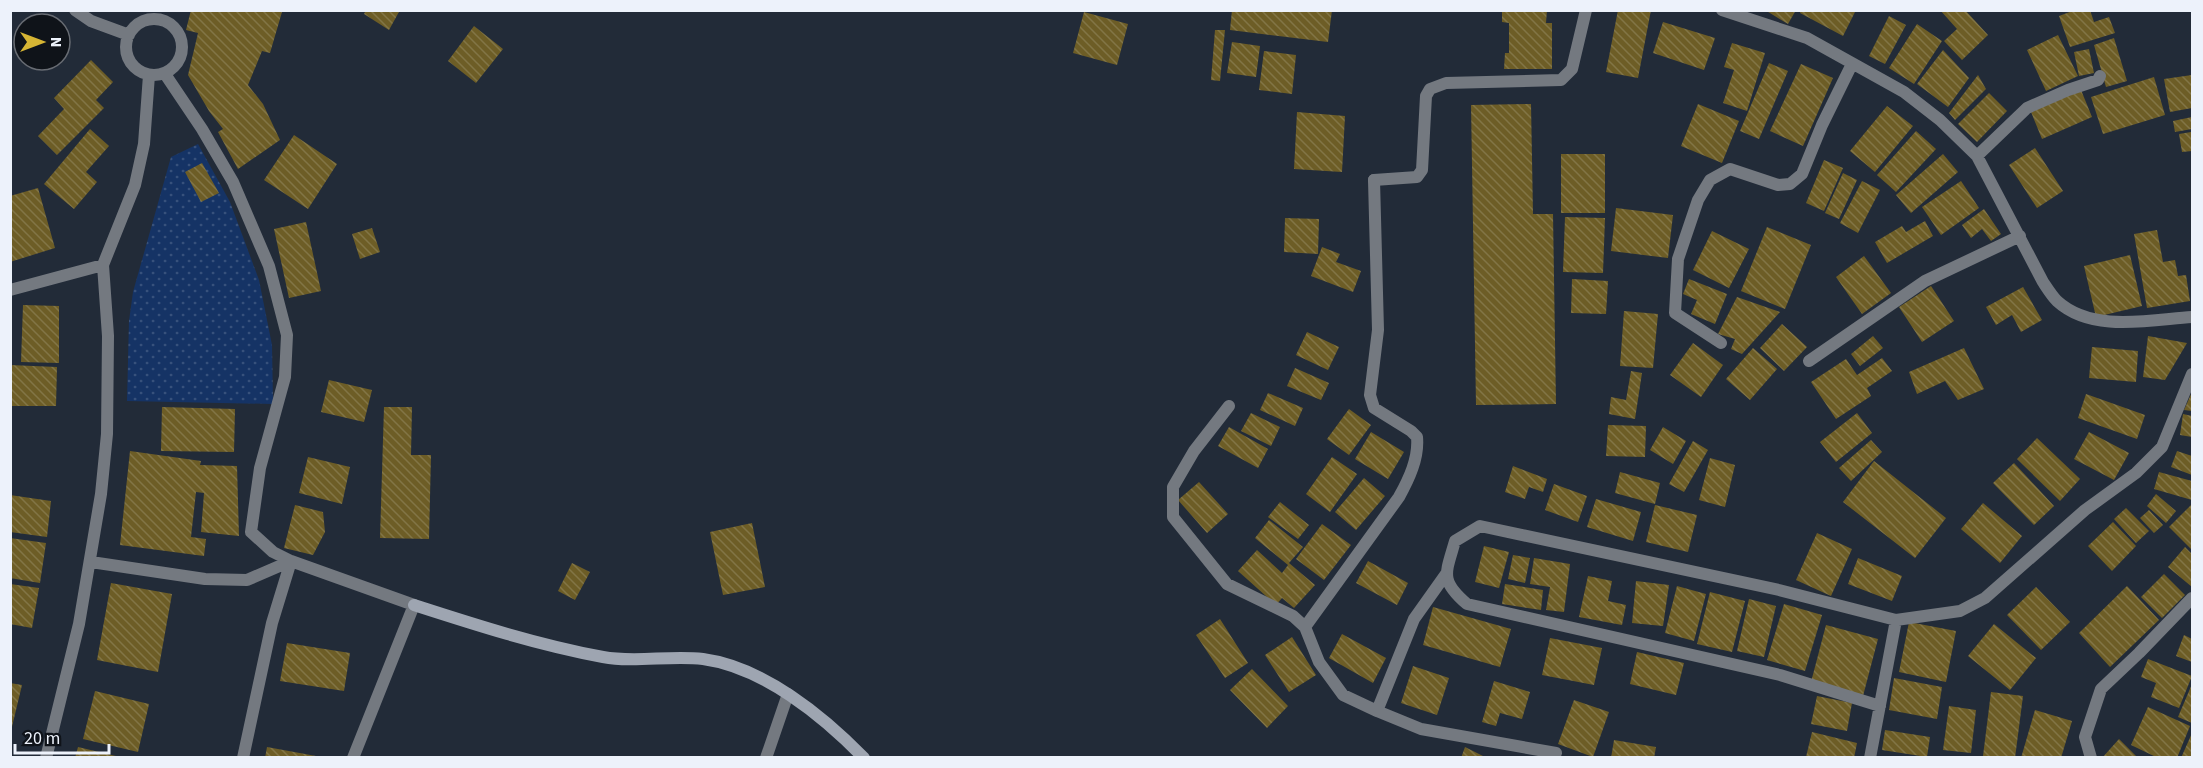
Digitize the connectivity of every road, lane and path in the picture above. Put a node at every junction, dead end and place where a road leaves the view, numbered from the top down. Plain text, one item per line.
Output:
1 (75, 10) edge
2 (1586, 10) edge
3 (1722, 10) edge
4 (168, 16) edge
5 (129, 35) junction
6 (1852, 64) junction
7 (165, 74) junction
8 (149, 75) junction
9 (2100, 76) dead end
10 (1977, 156) junction
11 (2020, 236) junction
12 (103, 265) junction
13 (10, 290) edge
14 (2193, 318) edge
15 (1721, 343) dead end
16 (1809, 361) dead end
17 (2193, 374) edge
18 (1229, 406) dead end
19 (291, 561) junction
20 (91, 562) junction
21 (1446, 574) junction
22 (2193, 598) edge
23 (414, 605) junction
24 (1896, 620) junction
25 (1305, 627) junction
26 (788, 694) junction
27 (1880, 706) junction
28 (1377, 711) junction
29 (1556, 753) dead end
30 (46, 758) edge
31 (243, 758) edge
32 (353, 758) edge
33 (766, 758) edge
34 (864, 758) edge
35 (1870, 758) edge
36 (2091, 758) edge

1 - 5 street
2 - 25 street
3 - 6 street
4 - 5 street
4 - 7 street
5 - 8 street
6 - 10 street
6 - 15 street
7 - 8 street
7 - 19 street
8 - 12 street
9 - 10 street
10 - 11 street
11 - 14 street
11 - 16 street
12 - 13 street
12 - 20 street
17 - 24 street
18 - 25 street
19 - 20 street
19 - 23 street
19 - 31 street
20 - 30 street
21 - 24 street
21 - 27 street
21 - 28 street
22 - 36 street
23 - 26 street
23 - 32 street
24 - 27 street
25 - 28 street
26 - 33 street
26 - 34 street
27 - 35 street
28 - 29 street

